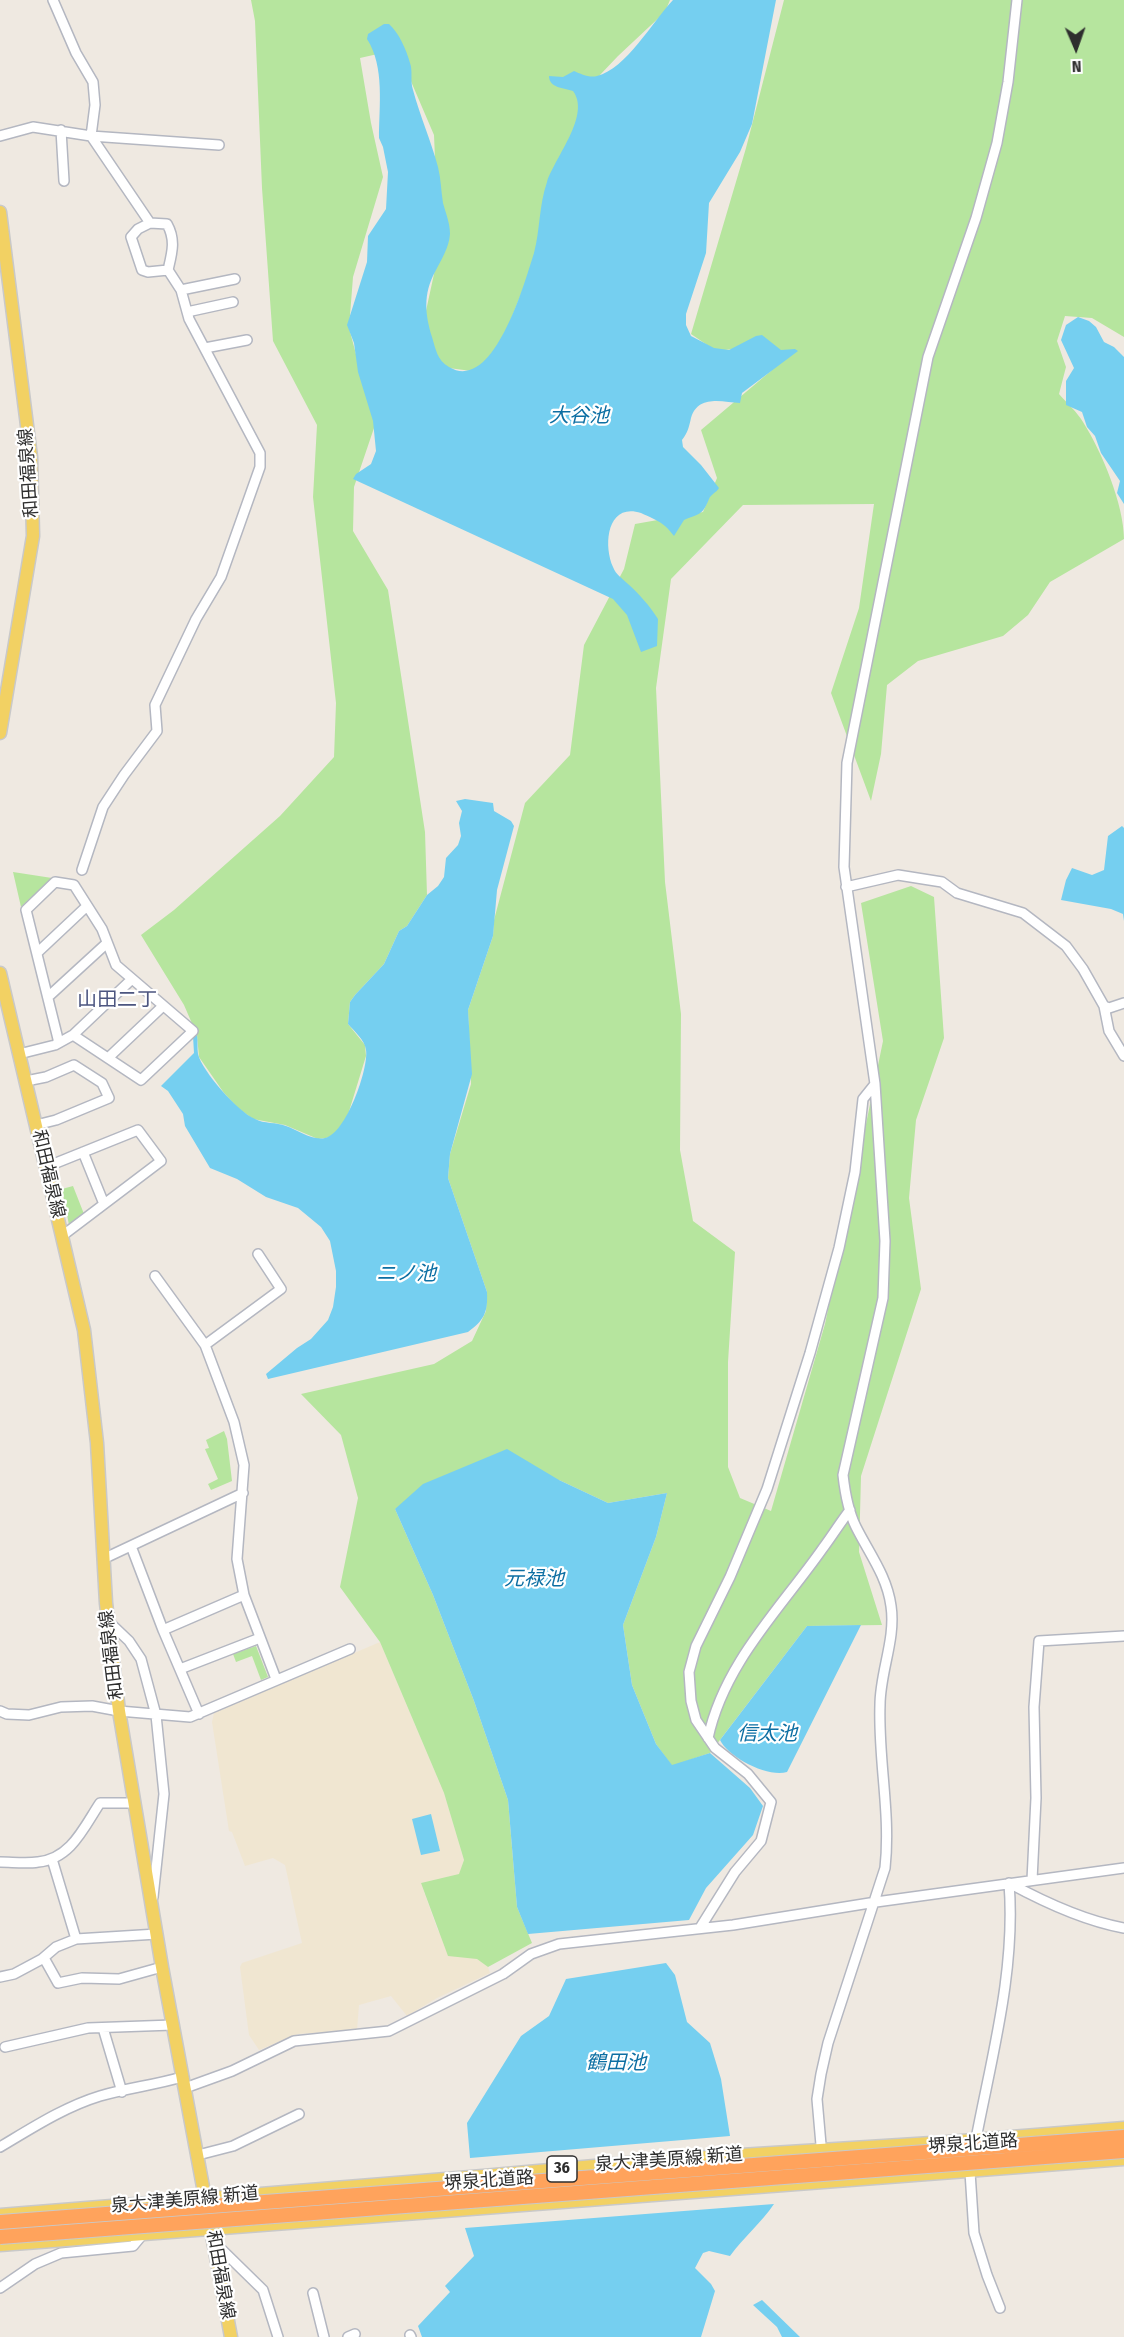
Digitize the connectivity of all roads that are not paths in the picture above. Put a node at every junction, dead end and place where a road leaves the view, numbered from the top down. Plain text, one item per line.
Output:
1 (53, 0) edge
2 (1017, 0) edge
3 (61, 130) junction
4 (0, 136) edge
5 (91, 136) junction
6 (219, 145) dead end
7 (64, 181) dead end
8 (0, 212) edge
9 (150, 223) junction
10 (168, 270) junction
11 (236, 279) dead end
12 (181, 290) junction
13 (6, 301) edge
14 (233, 302) dead end
15 (187, 312) junction
16 (247, 340) dead end
17 (205, 348) junction
18 (0, 733) edge
19 (82, 870) dead end
20 (846, 887) junction
21 (87, 906) junction
22 (107, 943) junction
23 (37, 953) junction
24 (0, 973) edge
25 (132, 979) junction
26 (48, 997) junction
27 (1124, 1003) edge
28 (164, 1006) junction
29 (1104, 1006) junction
30 (73, 1035) junction
31 (59, 1043) junction
32 (19, 1054) junction
33 (1124, 1056) edge
34 (108, 1058) junction
35 (26, 1081) junction
36 (875, 1084) junction
37 (36, 1125) junction
38 (83, 1152) junction
39 (46, 1167) junction
40 (104, 1204) junction
41 (62, 1236) junction
42 (258, 1254) dead end
43 (155, 1276) dead end
44 (205, 1345) junction
45 (243, 1492) junction
46 (850, 1510) junction
47 (130, 1546) junction
48 (103, 1559) junction
49 (244, 1595) junction
50 (108, 1621) junction
51 (163, 1630) junction
52 (1124, 1636) edge
53 (260, 1638) junction
54 (350, 1649) dead end
55 (180, 1669) junction
56 (276, 1679) junction
57 (0, 1711) edge
58 (119, 1712) junction
59 (199, 1714) junction
60 (156, 1715) junction
61 (708, 1738) junction
62 (134, 1803) junction
63 (52, 1859) junction
64 (0, 1862) edge
65 (1124, 1868) edge
66 (1032, 1880) junction
67 (1010, 1883) junction
68 (876, 1902) junction
69 (152, 1908) junction
70 (700, 1928) junction
71 (1124, 1928) edge
72 (157, 1934) junction
73 (76, 1940) junction
74 (44, 1958) junction
75 (162, 1967) junction
76 (0, 1977) edge
77 (173, 2025) junction
78 (104, 2028) junction
79 (5, 2047) dead end
80 (184, 2082) junction
81 (122, 2092) junction
82 (299, 2114) dead end
83 (1124, 2128) edge
84 (1124, 2136) edge
85 (976, 2139) junction
86 (0, 2147) edge
87 (820, 2150) junction
88 (1124, 2151) edge
89 (198, 2155) junction
90 (1124, 2159) edge
91 (970, 2172) junction
92 (825, 2182) junction
93 (205, 2198) junction
94 (0, 2215) edge
95 (0, 2222) edge
96 (212, 2228) junction
97 (143, 2234) junction
98 (0, 2237) edge
99 (214, 2242) junction
100 (0, 2245) edge
101 (0, 2288) edge
102 (313, 2293) dead end
103 (1000, 2308) dead end
104 (231, 2337) edge
105 (278, 2337) edge
106 (324, 2337) edge

1 - 5 street
2 - 20 street
3 - 4 street
3 - 5 street
3 - 7 street
5 - 6 street
5 - 9 street
8 - 13 main road, 和田福泉線
9 - 10 street
9 - 10 street
10 - 12 street
11 - 12 street
12 - 15 street
13 - 18 main road, 和田福泉線
14 - 15 street
15 - 17 street
16 - 17 street
17 - 19 street
20 - 29 street
20 - 36 street
21 - 22 street
21 - 23 street
21 - 23 street
22 - 25 street
22 - 26 street
23 - 26 street
24 - 32 main road, 和田福泉線
25 - 28 street
25 - 30 street
26 - 31 street
27 - 29 street
28 - 34 street
28 - 34 street
29 - 33 street
30 - 31 street
30 - 34 street
31 - 32 street
32 - 35 main road, 和田福泉線
35 - 37 main road, 和田福泉線
35 - 37 street
36 - 46 street
36 - 61 street
37 - 39 main road, 和田福泉線
38 - 39 street
38 - 40 street
38 - 40 street
39 - 41 main road, 和田福泉線
40 - 41 street
41 - 48 main road, 和田福泉線
42 - 44 street
43 - 44 street
44 - 45 street
45 - 47 street
45 - 49 street
46 - 61 street
46 - 68 street
47 - 48 street
47 - 51 street
48 - 50 main road, 和田福泉線
49 - 51 street
49 - 53 street
50 - 58 main road, 和田福泉線
50 - 60 street
51 - 55 street
52 - 66 street
53 - 55 street
53 - 56 street
54 - 56 street
55 - 59 street
56 - 59 street
57 - 58 street
58 - 60 street
58 - 62 main road, 和田福泉線
59 - 60 street
60 - 69 street
61 - 70 street
62 - 63 street
62 - 69 main road, 和田福泉線
63 - 64 street
63 - 73 street
65 - 66 street
66 - 67 street
67 - 68 street
67 - 71 street
67 - 85 street
68 - 70 street
68 - 87 street
69 - 72 main road, 和田福泉線
70 - 80 street
72 - 73 street
72 - 75 main road, 和田福泉線
73 - 74 street
74 - 75 street
74 - 76 street
75 - 77 main road, 和田福泉線
77 - 78 street
77 - 80 main road, 和田福泉線
78 - 79 street
78 - 81 street
80 - 81 street
80 - 89 main road, 和田福泉線
81 - 86 street
82 - 89 street
83 - 85 main road, 泉大津美原線 新道 / 36
84 - 95 highway, 堺泉北道路, bridge
85 - 87 main road, 泉大津美原線 新道 / 36
87 - 92 street
87 - 93 main road, 泉大津美原線 新道 / 36
88 - 98 highway, 堺泉北道路, bridge
89 - 93 main road, 和田福泉線
90 - 91 main road, 泉大津美原線 新道 / 36
91 - 92 main road, 泉大津美原線 新道 / 36
91 - 103 street
92 - 96 main road, 泉大津美原線 新道 / 36
93 - 94 main road, 泉大津美原線 新道 / 36
93 - 96 main road, 和田福泉線
96 - 97 main road, 泉大津美原線 新道 / 36
96 - 99 main road, 和田福泉線
97 - 100 main road, 泉大津美原線 新道 / 36
97 - 101 street
99 - 104 main road, 和田福泉線
99 - 105 street
102 - 106 street

